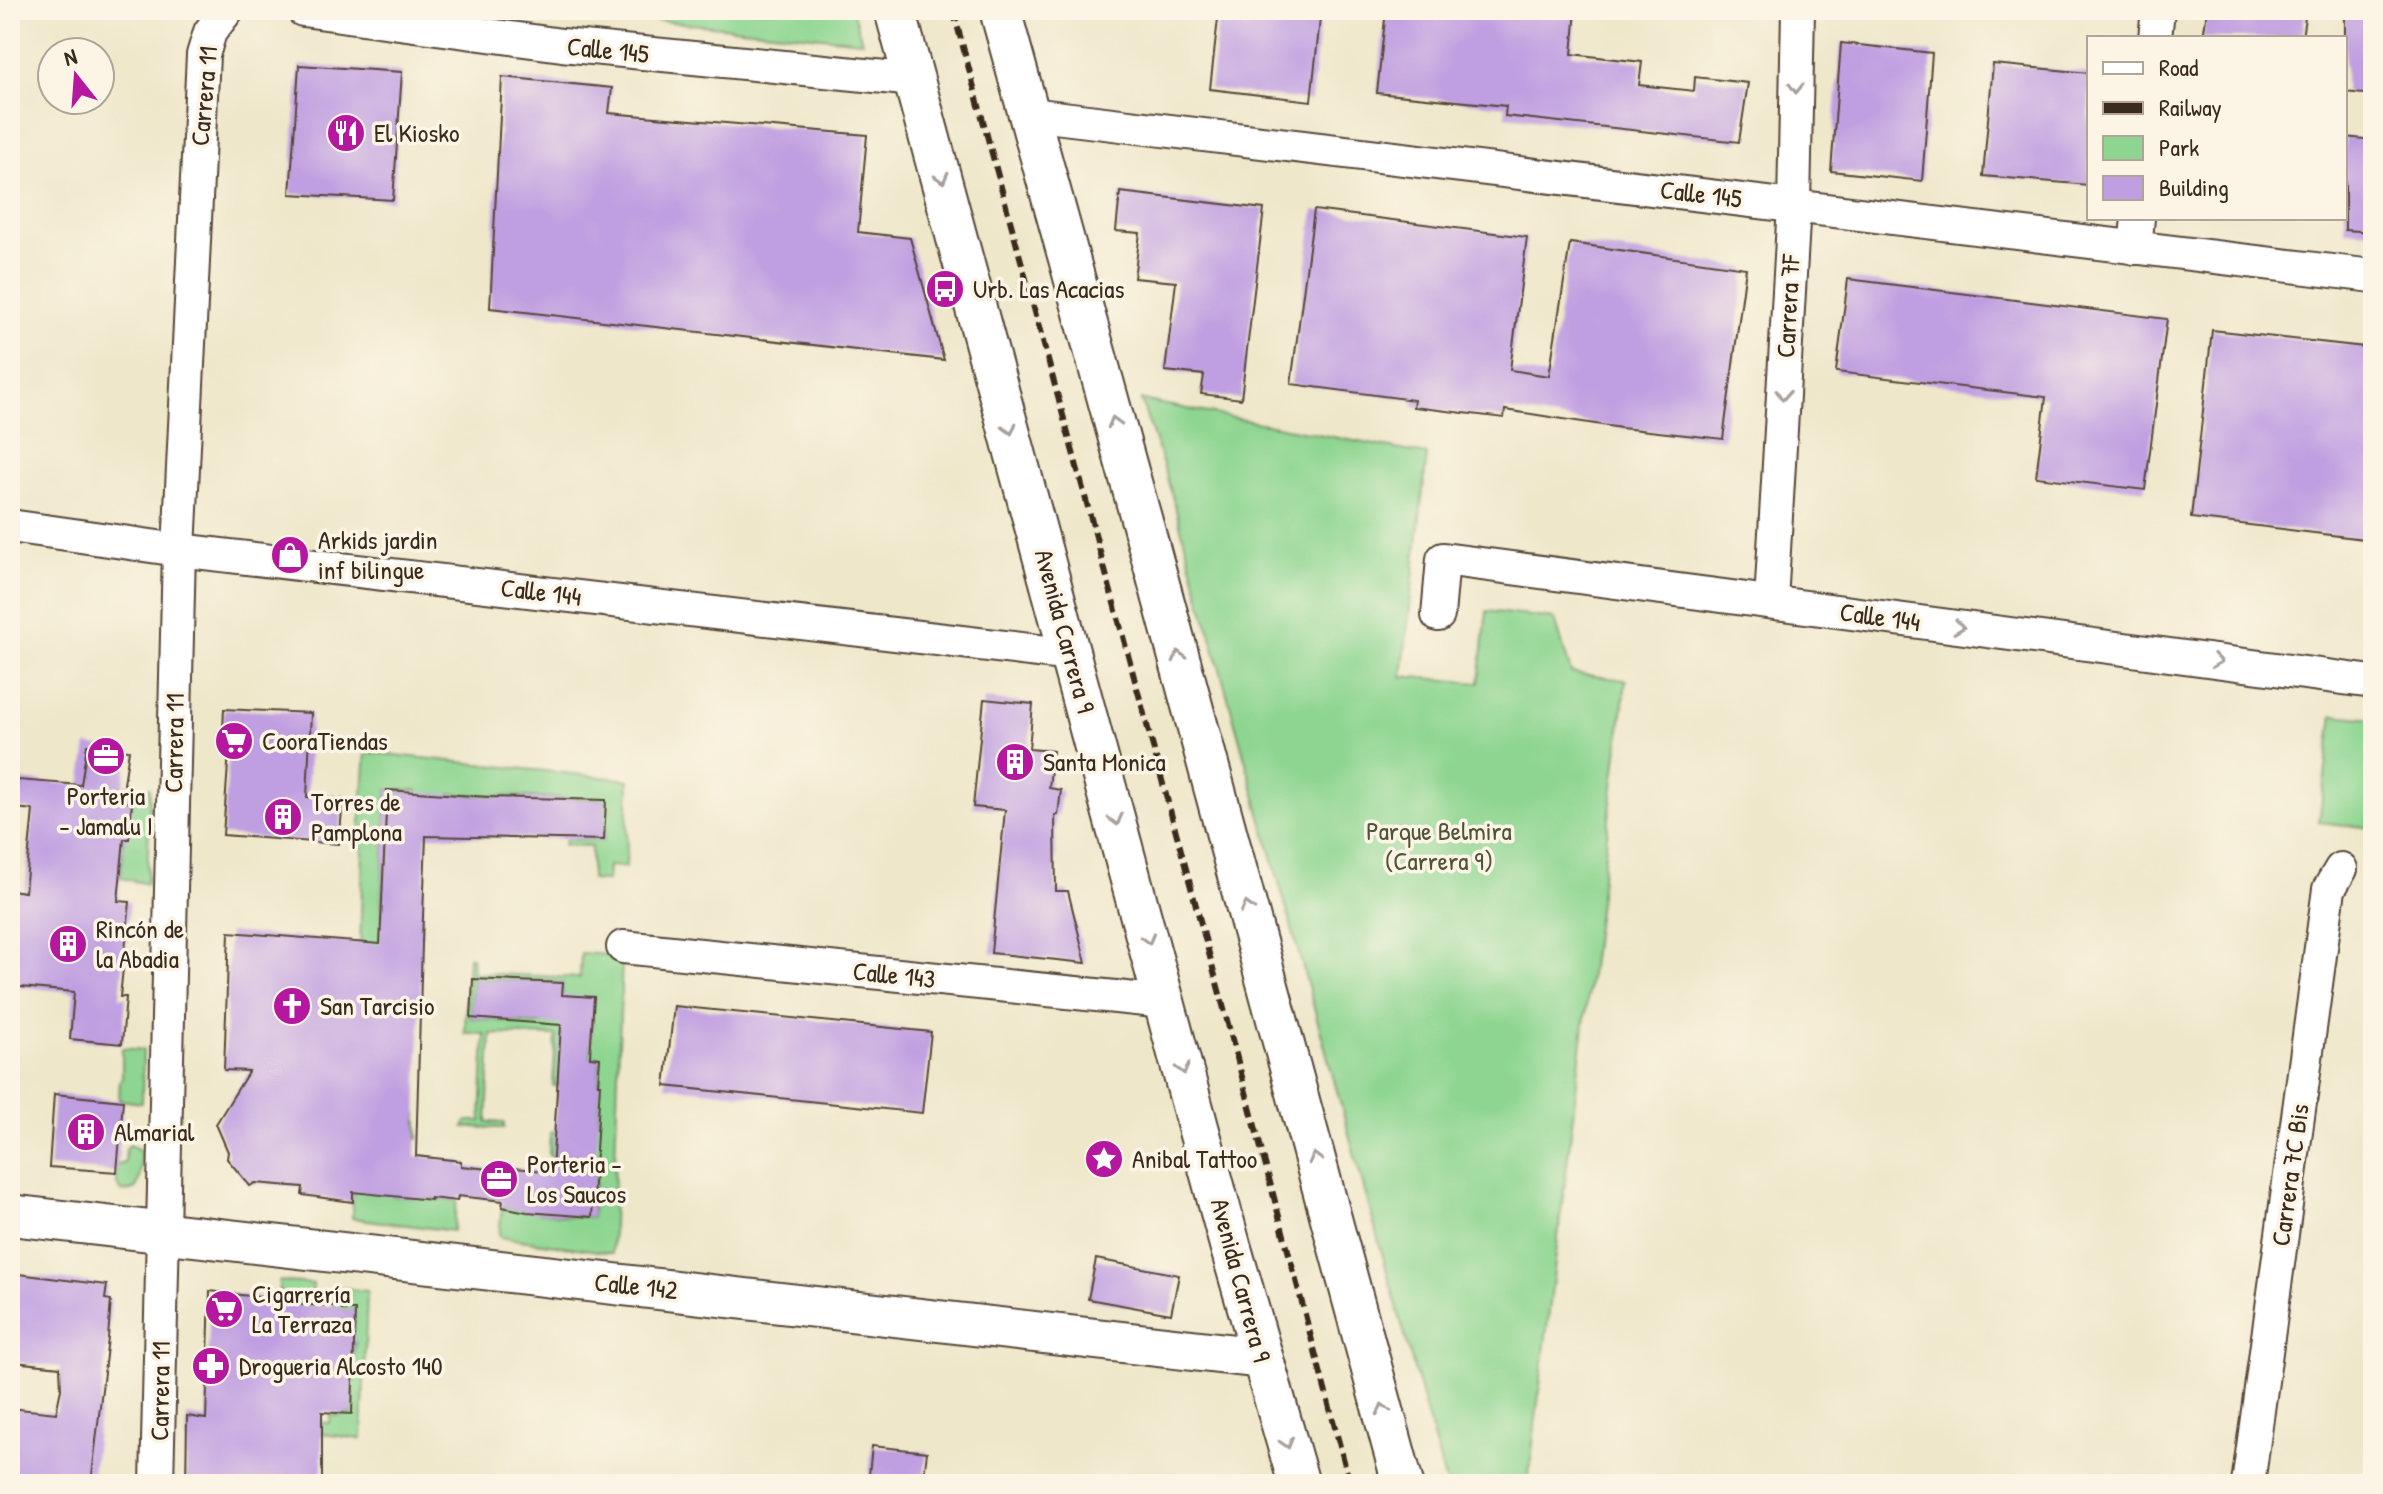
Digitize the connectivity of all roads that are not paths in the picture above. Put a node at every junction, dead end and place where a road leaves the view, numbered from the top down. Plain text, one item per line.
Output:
1 (227, 10) edge
2 (303, 10) edge
3 (895, 10) edge
4 (1000, 10) edge
5 (1798, 10) edge
6 (2158, 10) edge
7 (2155, 36) edge
8 (915, 80) junction
9 (1030, 114) junction
10 (1794, 205) junction
11 (2136, 233) edge
12 (2373, 276) edge
13 (10, 526) edge
14 (179, 550) junction
15 (1771, 602) junction
16 (1438, 615) dead end
17 (1072, 655) junction
18 (2373, 682) edge
19 (2341, 869) dead end
20 (623, 947) dead end
21 (1165, 1002) junction
22 (10, 1215) edge
23 (164, 1233) junction
24 (1262, 1358) junction
25 (157, 1484) edge
26 (1299, 1484) edge
27 (1403, 1484) edge
28 (2248, 1484) edge

1 - 14 street, Carrera 11
2 - 8 street, Calle 145
3 - 8 main road, Avenida Carrera 9
4 - 9 main road
5 -> 10 street, Carrera 7F
6 - 7 street
8 -> 17 main road, Avenida Carrera 9
9 - 10 street, Calle 145
27 -> 9 main road
10 - 11 street, Calle 145
10 -> 15 street, Carrera 7F
11 - 12 street, Calle 145
13 - 14 street, Calle 144
14 - 17 street, Calle 144
14 - 23 street, Carrera 11
15 - 16 street, Calle 144
15 -> 18 street, Calle 144
17 -> 21 main road, Avenida Carrera 9
19 - 28 street, Carrera 7C Bis
20 - 21 street, Calle 143
21 -> 24 main road, Avenida Carrera 9
22 - 23 main road, Calle 142
23 - 24 main road, Calle 142
23 - 25 street, Carrera 11
24 -> 26 main road, Avenida Carrera 9

